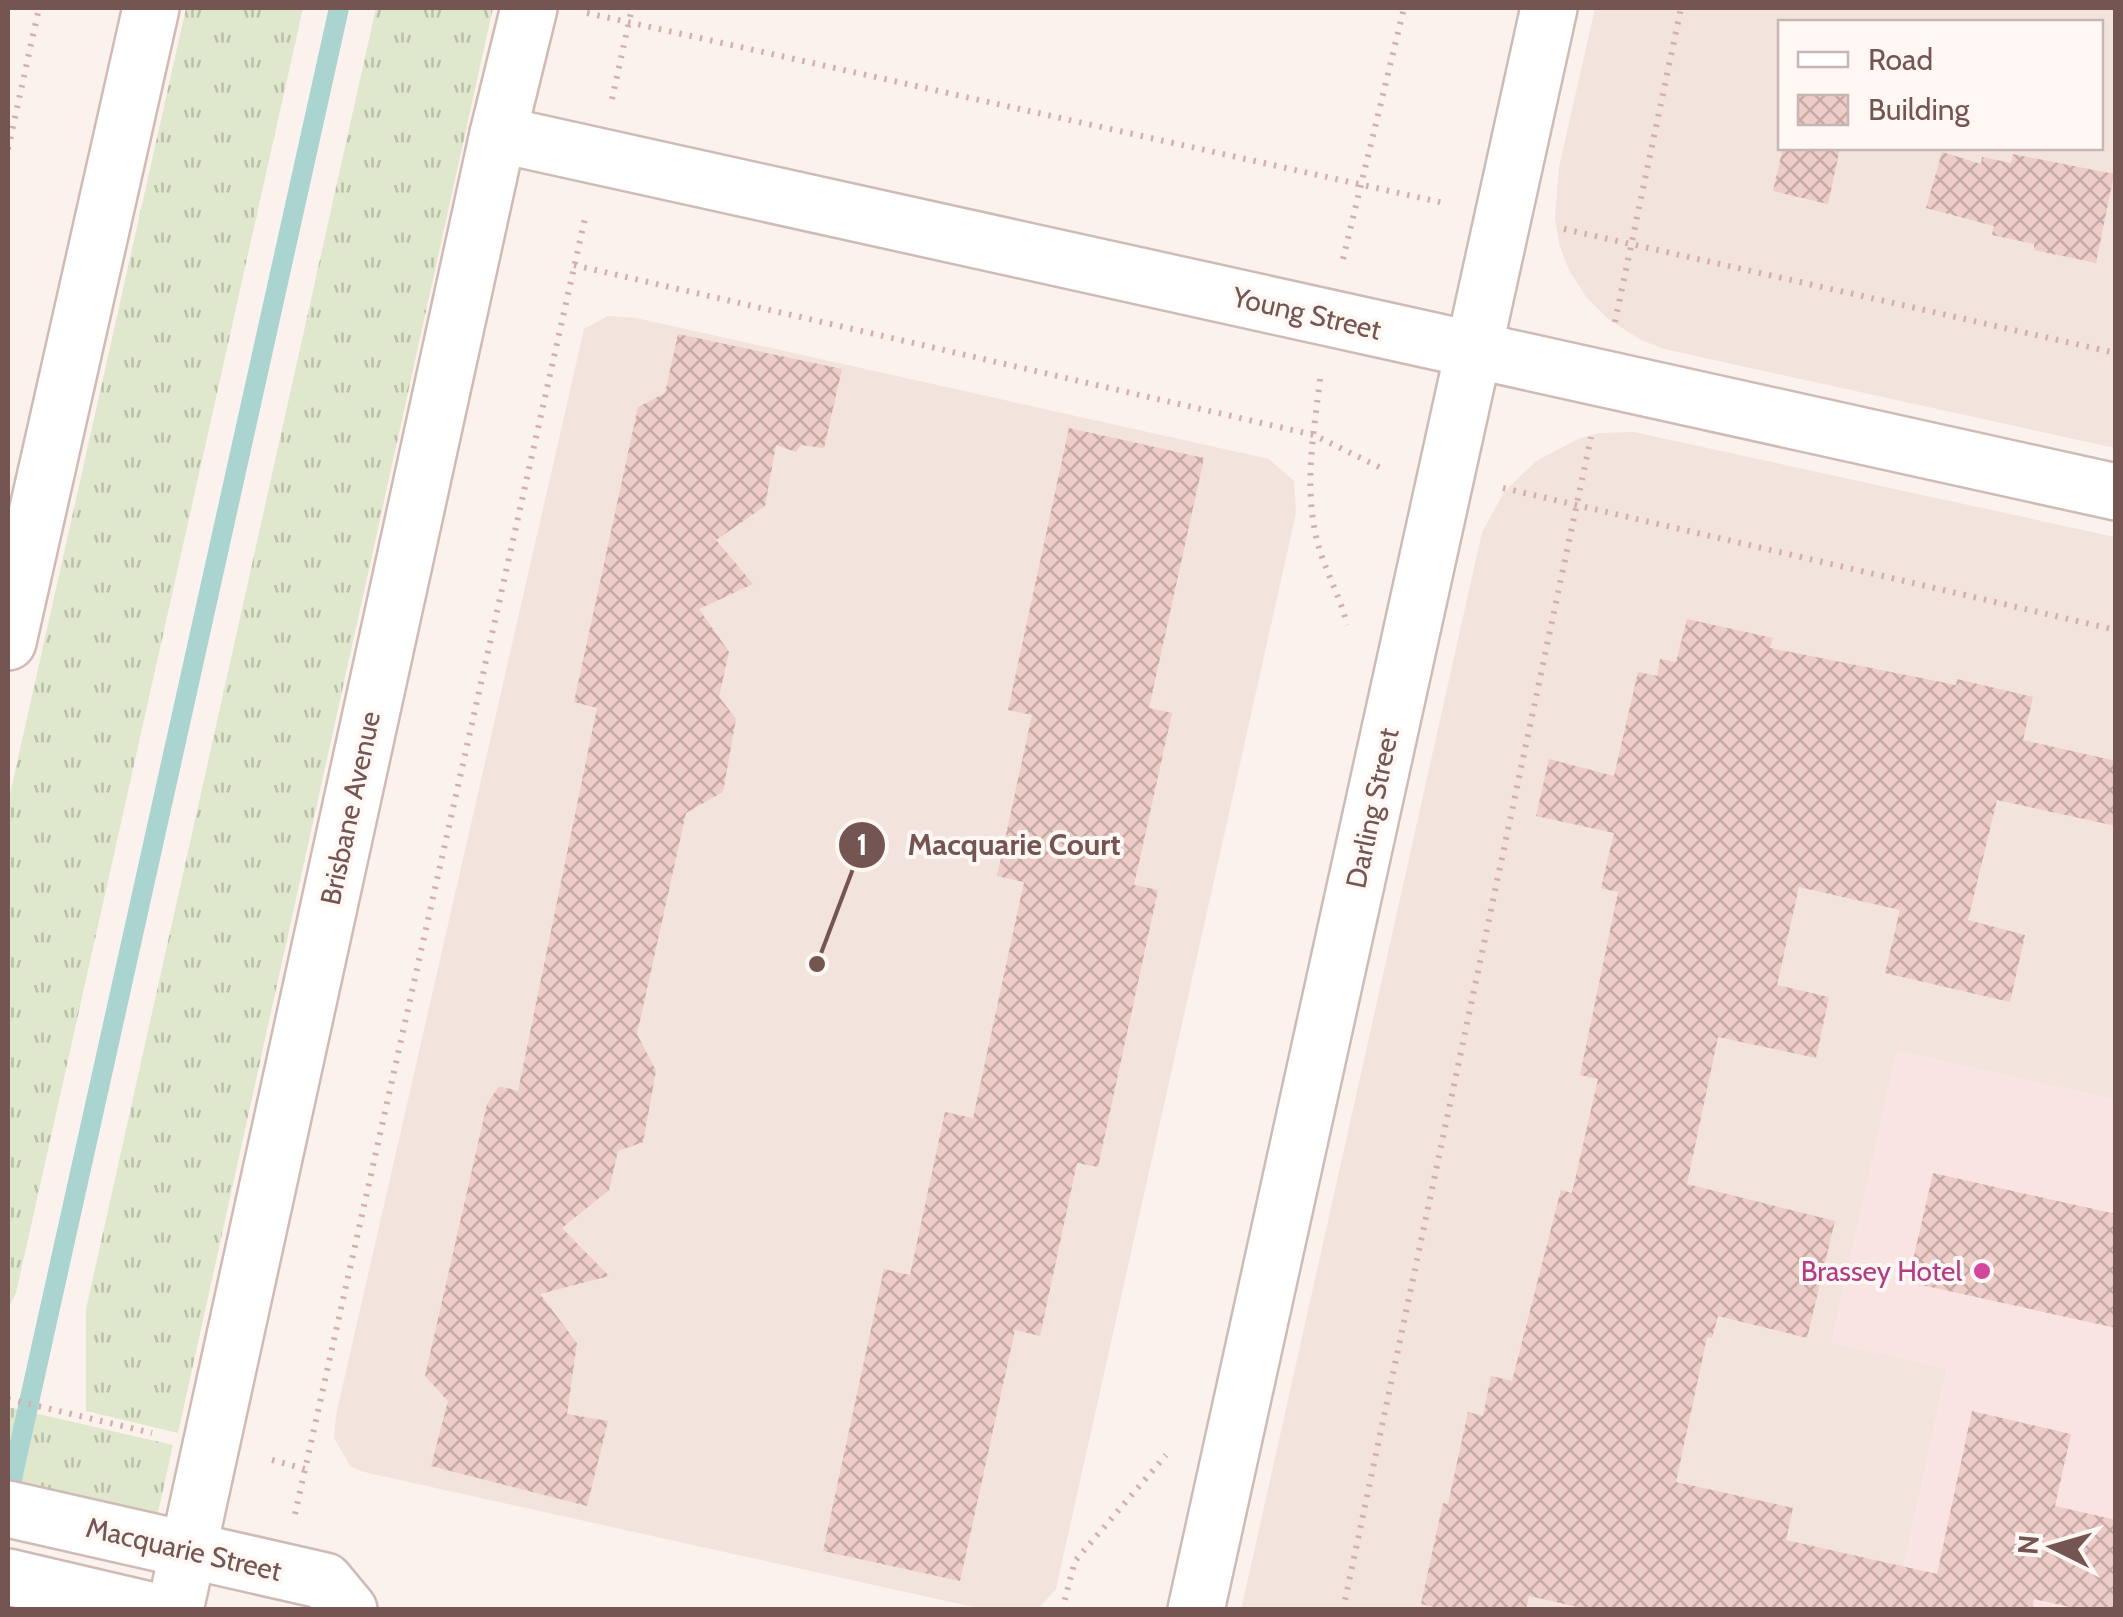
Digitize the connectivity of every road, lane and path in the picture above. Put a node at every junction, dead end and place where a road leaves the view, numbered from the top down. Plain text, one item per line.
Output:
1 (39, 8) edge
2 (151, 8) edge
3 (632, 8) edge
4 (1404, 8) edge
5 (1549, 8) edge
6 (1682, 8) edge
7 (554, 9) edge
8 (629, 21) junction
9 (498, 134) junction
10 (8, 149) edge
11 (599, 155) junction
12 (1362, 185) junction
13 (1503, 216) junction
14 (1632, 245) junction
15 (574, 265) junction
16 (1328, 318) junction
17 (1474, 350) junction
18 (2116, 352) edge
19 (1602, 379) junction
20 (1314, 435) junction
21 (1446, 474) junction
22 (2116, 492) edge
23 (1576, 505) junction
24 (2116, 630) edge
25 (8, 642) edge
26 (1343, 644) dead end
27 (8, 1399) edge
28 (158, 1434) dead end
29 (1178, 1440) dead end
30 (268, 1459) dead end
31 (306, 1469) junction
32 (8, 1509) edge
33 (292, 1529) dead end
34 (188, 1550) junction
35 (32, 1582) edge
36 (149, 1610) edge
37 (175, 1610) edge
38 (349, 1610) edge
39 (1062, 1610) edge
40 (1196, 1610) edge
41 (1343, 1610) edge

1 - 10 path
2 - 25 street
3 - 8 path
4 - 12 path
5 - 13 street, Darling Street
6 - 14 path
7 - 8 path
7 - 9 street, Brisbane Avenue
8 - 11 path
8 - 12 path
9 - 11 street, Young Street
9 - 34 street, Brisbane Avenue
11 - 15 path
11 - 16 street, Young Street
12 - 13 path
12 - 16 path
13 - 14 path
13 - 17 street, Darling Street
14 - 18 path
14 - 19 path
15 - 20 path
15 - 31 path
16 - 17 street, Young Street
16 - 20 path
17 - 19 street, Young Street
17 - 21 street, Darling Street
19 - 22 street, Young Street
19 - 23 path
20 - 21 path
20 - 26 path
21 - 23 path
21 - 40 street, Darling Street
23 - 24 path
23 - 41 path
27 - 28 path
29 - 39 path
30 - 31 path
31 - 33 path
32 - 34 street, Macquarie Street
34 - 37 street, Brisbane Avenue
34 - 38 street, Macquarie Street
35 - 36 street

